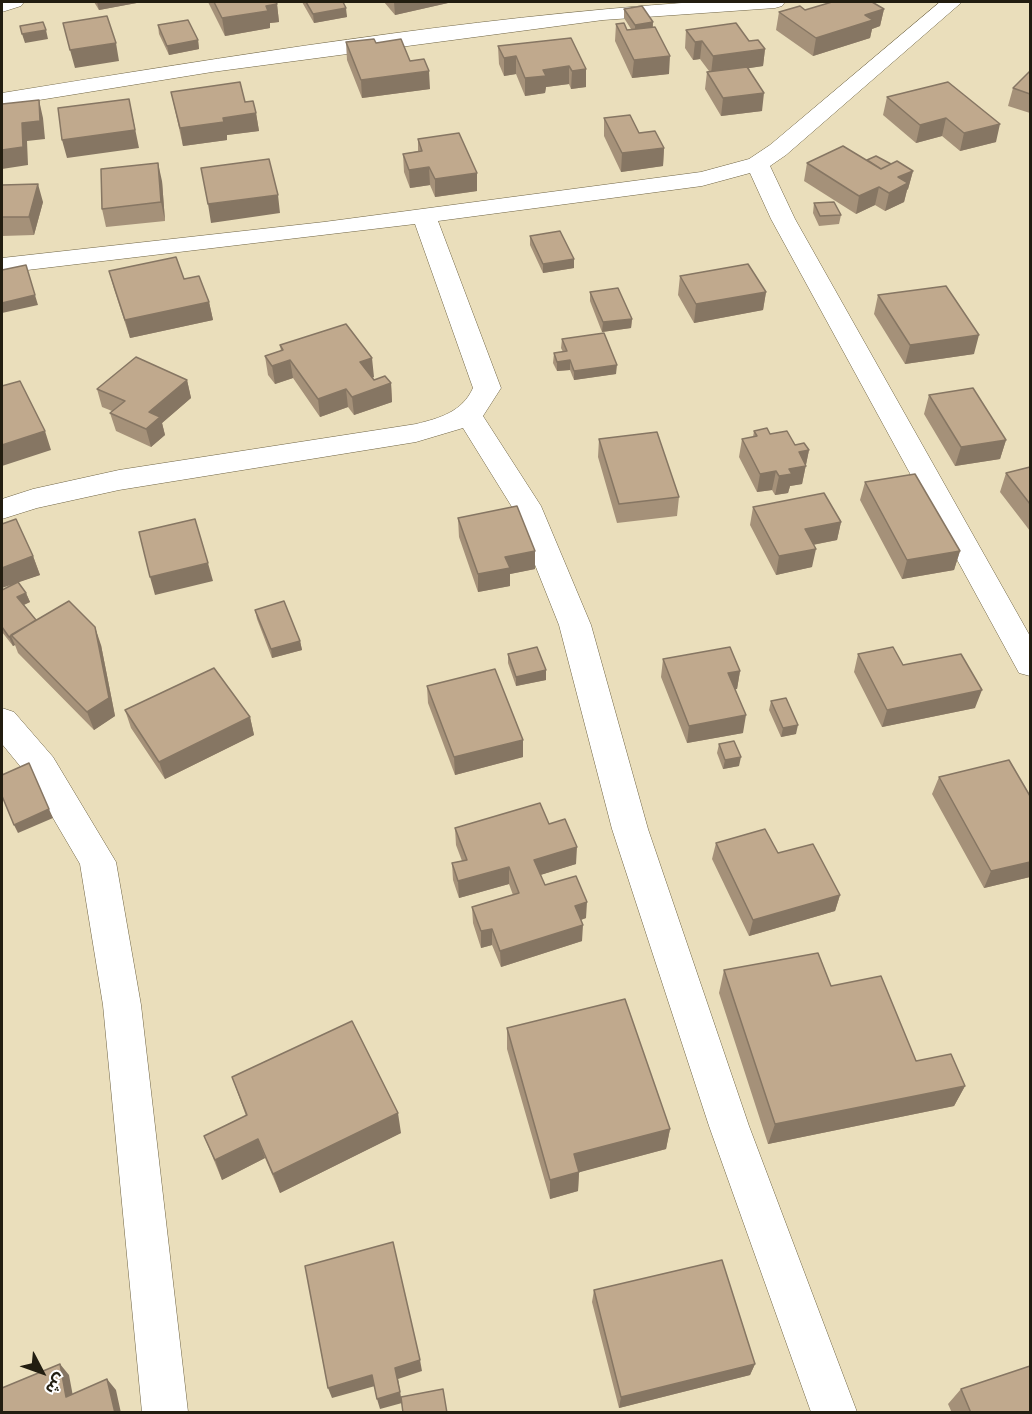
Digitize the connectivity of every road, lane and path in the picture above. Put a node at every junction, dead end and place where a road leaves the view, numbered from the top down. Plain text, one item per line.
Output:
1 (14, 2) edge
2 (775, 2) edge
3 (952, 2) edge
4 (2, 6) edge
5 (2, 100) edge
6 (757, 164) junction
7 (424, 216) junction
8 (2, 265) edge
9 (469, 415) junction
10 (2, 509) edge
11 (1030, 664) edge
12 (2, 721) edge
13 (165, 1413) edge
14 (834, 1413) edge

1 - 4 street
2 - 5 street
3 - 6 street
6 - 7 street
6 - 11 street
7 - 8 street
7 - 9 street
9 - 10 street
9 - 14 street
12 - 13 street

